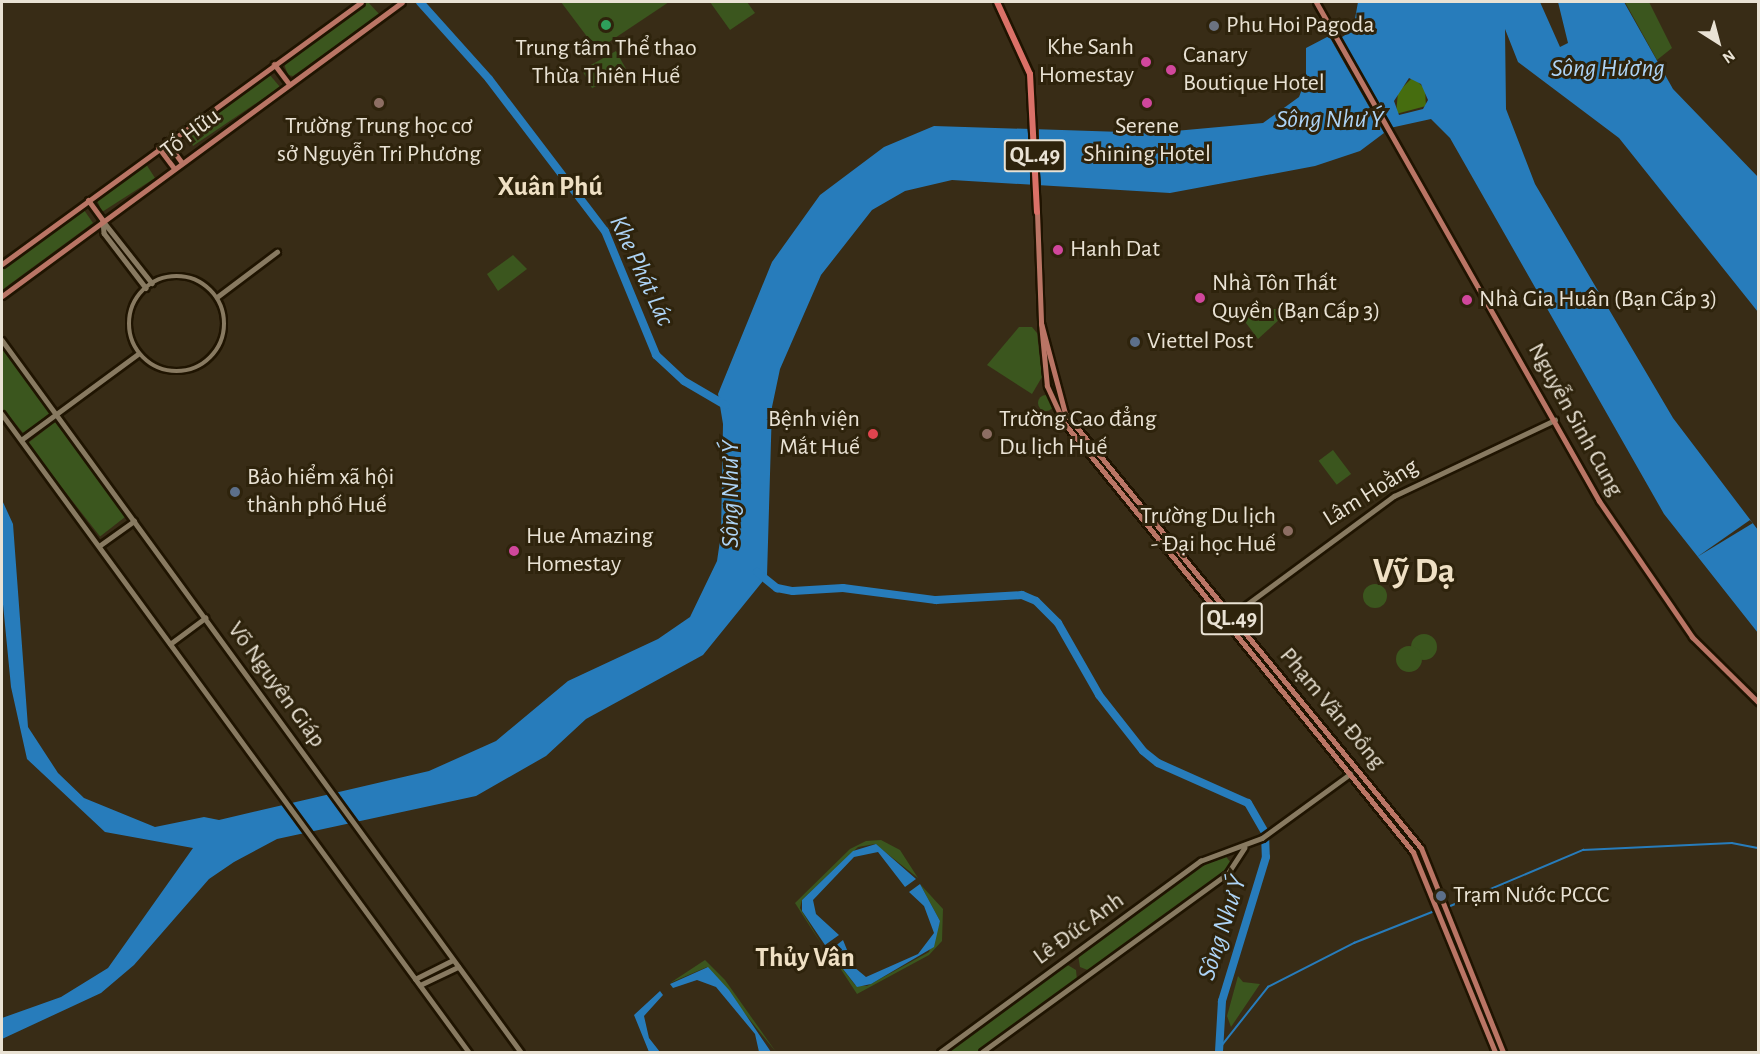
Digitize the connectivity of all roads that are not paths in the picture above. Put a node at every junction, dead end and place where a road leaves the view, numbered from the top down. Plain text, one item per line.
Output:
1 (361, 2) edge
2 (402, 2) edge
3 (998, 2) edge
4 (1316, 2) edge
5 (274, 64) junction
6 (289, 84) junction
7 (166, 141) junction
8 (158, 147) junction
9 (182, 163) junction
10 (174, 168) junction
11 (88, 200) junction
12 (1037, 212) joint
13 (103, 221) junction
14 (123, 243) junction
15 (116, 248) junction
16 (277, 252) dead end
17 (2, 264) edge
18 (140, 267) junction
19 (134, 271) junction
20 (152, 283) junction
21 (146, 288) junction
22 (2, 296) edge
23 (217, 297) junction
24 (1041, 323) junction
25 (2, 340) edge
26 (138, 354) junction
27 (2, 414) edge
28 (56, 414) junction
29 (1555, 420) junction
30 (21, 441) junction
31 (134, 521) junction
32 (99, 546) junction
33 (1230, 617) junction
34 (205, 618) junction
35 (1223, 622) junction
36 (170, 644) junction
37 (1758, 702) edge
38 (1350, 774) junction
39 (1244, 848) junction
40 (453, 960) junction
41 (458, 967) junction
42 (416, 979) junction
43 (420, 985) junction
44 (469, 1053) edge
45 (521, 1053) edge
46 (940, 1053) edge
47 (982, 1053) edge
48 (1494, 1053) edge
49 (1503, 1053) edge

1 - 5 main road, Tố Hữu
2 - 6 main road, Tố Hữu
3 - 12 highway, QL.49
4 - 29 main road, Nguyễn Sinh Cung
5 - 6 main road
5 - 7 main road, Tố Hữu
6 - 9 main road, Tố Hữu
7 - 8 main road, Tố Hữu
7 - 9 main road
8 - 10 main road
8 - 11 main road, Tố Hữu
9 - 10 main road, Tố Hữu
10 - 13 main road, Tố Hữu
11 - 13 main road
11 - 17 main road, Tố Hữu
12 - 24 main road, Phạm Văn Đồng / QL.49
13 - 14 street
13 - 15 street
13 - 22 main road, Tố Hữu
14 - 15 street
14 - 18 street
15 - 19 street
16 - 23 street
18 - 19 street
18 - 20 street
19 - 21 street
20 - 21 street
20 - 23 street
21 - 26 street
23 - 26 street
24 - 33 main road, Phạm Văn Đồng / QL.49
24 - 35 main road, Phạm Văn Đồng / QL.49
25 - 28 street, Võ Nguyên Giáp
26 - 28 street
27 - 30 street
28 - 30 street
28 - 31 street, Võ Nguyên Giáp
29 - 33 street, Lâm Hoằng
29 - 37 main road, Nguyễn Sinh Cung
30 - 32 street
31 - 32 street
31 - 34 street, Võ Nguyên Giáp
32 - 36 street
33 - 35 street, Lâm Hoằng
33 - 49 main road, Phạm Văn Đồng / QL.49
34 - 36 street
34 - 40 street, Võ Nguyên Giáp
35 - 38 main road, Phạm Văn Đồng / QL.49
36 - 42 street
38 - 39 street, Lê Đức Anh
38 - 48 main road, Phạm Văn Đồng / QL.49
39 - 46 street, Lê Đức Anh
39 - 47 street, Lê Đức Anh
40 - 41 street, Võ Nguyên Giáp
40 - 42 street
41 - 43 street
41 - 45 street, Võ Nguyên Giáp
42 - 43 street
43 - 44 street

